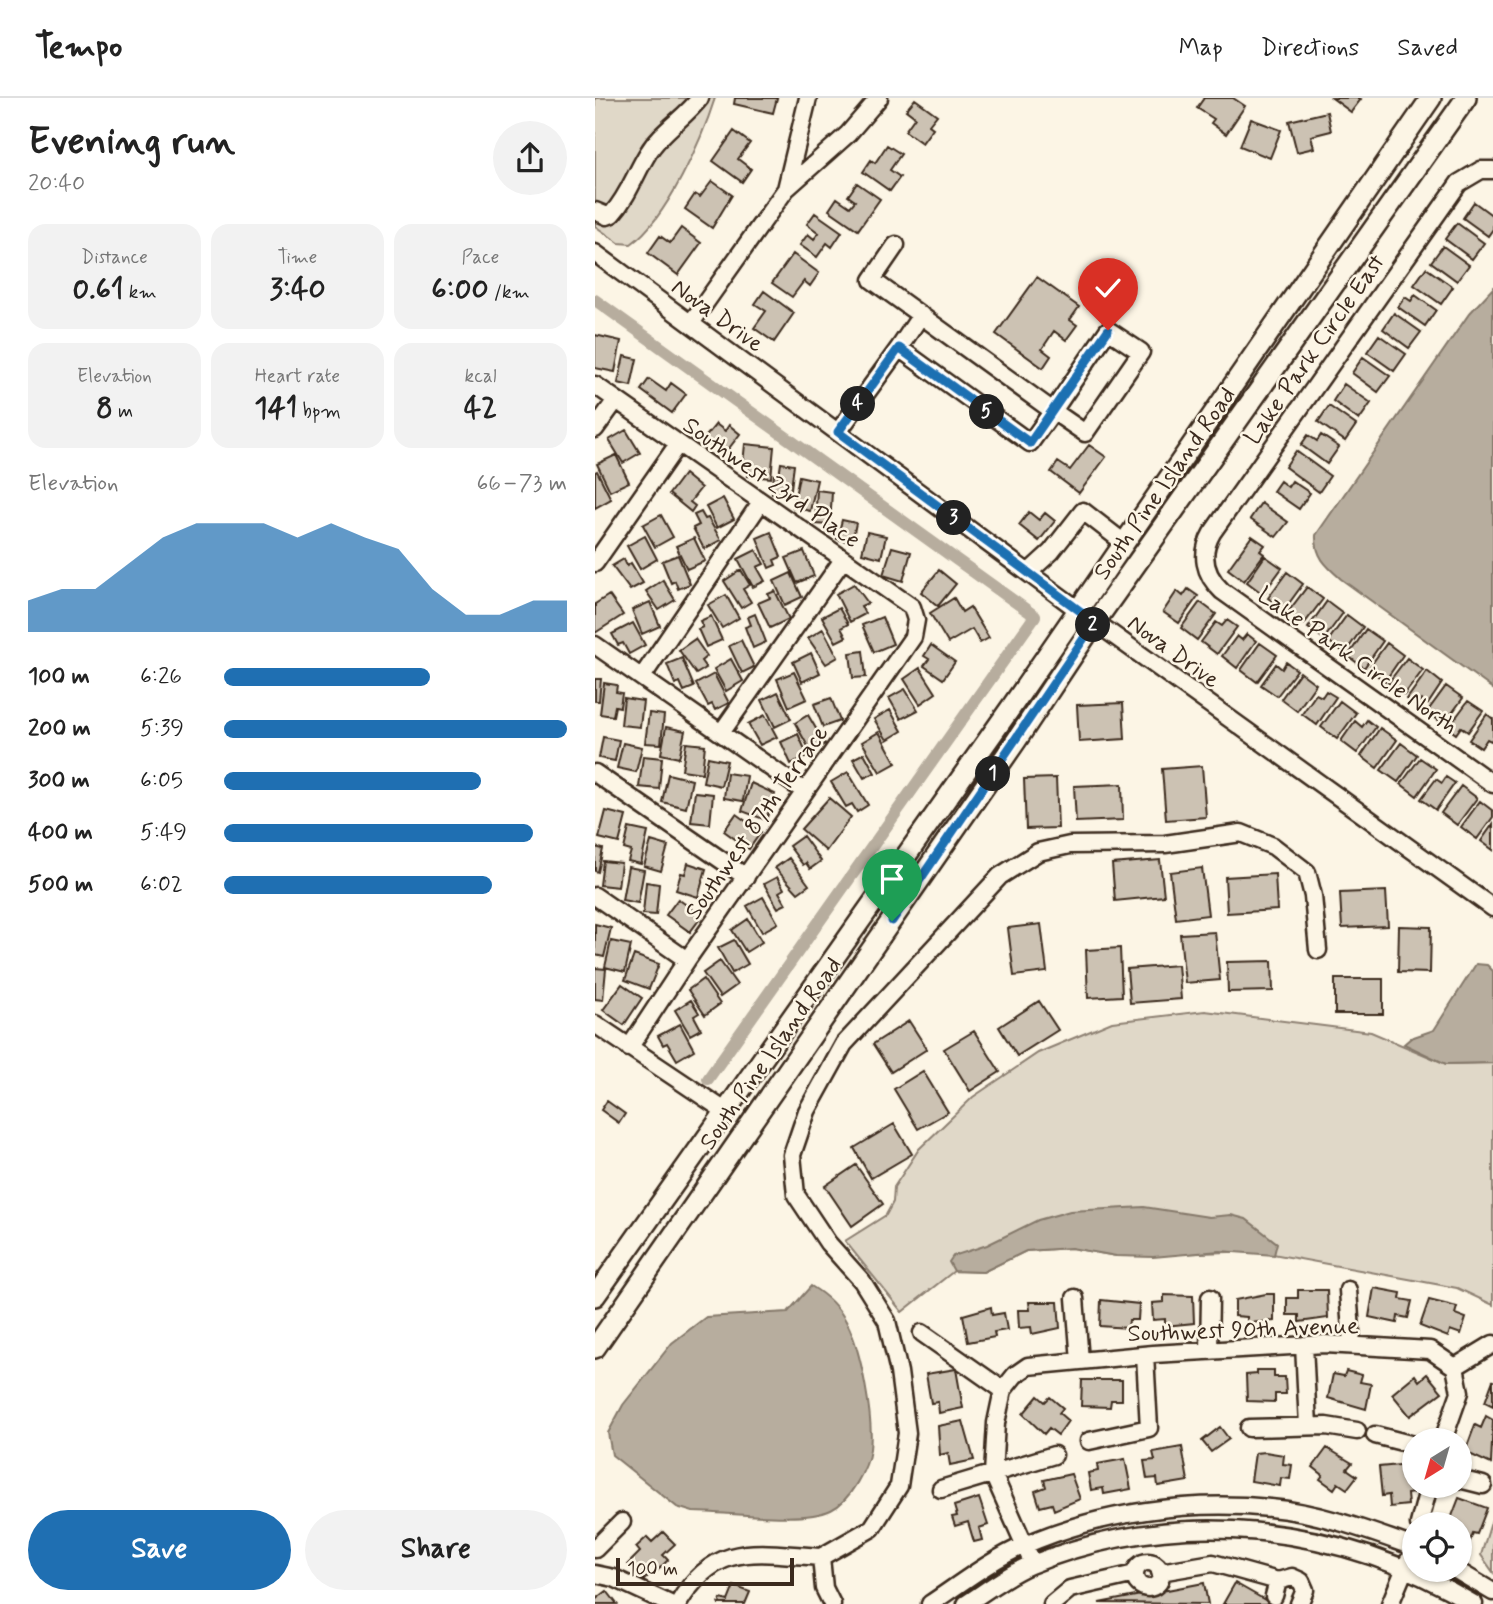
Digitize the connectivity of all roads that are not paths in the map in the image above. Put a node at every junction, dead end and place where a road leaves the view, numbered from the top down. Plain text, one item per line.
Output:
1 (700, 98) edge
2 (808, 98) edge
3 (879, 98) edge
4 (1431, 98) edge
5 (1466, 98) edge
6 (1487, 170) edge
7 (786, 189) junction
8 (595, 211) edge
9 (896, 245) dead end
10 (595, 253) edge
11 (921, 315) junction
12 (691, 323) junction
13 (899, 348) junction
14 (595, 385) edge
15 (616, 400) junction
16 (1053, 411) junction
17 (595, 429) edge
18 (838, 432) junction
19 (678, 443) junction
20 (761, 502) junction
21 (1123, 542) junction
22 (842, 561) junction
23 (595, 562) edge
24 (1206, 566) joint
25 (1028, 573) junction
26 (1077, 609) junction
27 (916, 620) joint
28 (1095, 622) junction
29 (595, 645) edge
30 (642, 677) junction
31 (721, 733) junction
32 (595, 773) edge
33 (1493, 784) edge
34 (804, 791) junction
35 (746, 877) junction
36 (595, 896) edge
37 (1493, 908) edge
38 (1318, 950) dead end
39 (687, 960) junction
40 (595, 1024) edge
41 (629, 1048) junction
42 (725, 1111) junction
43 (1348, 1290) dead end
44 (595, 1296) edge
45 (1075, 1298) dead end
46 (1210, 1298) dead end
47 (922, 1333) dead end
48 (1304, 1345) junction
49 (1352, 1345) junction
50 (1493, 1345) edge
51 (595, 1348) edge
52 (1209, 1350) junction
53 (1145, 1354) junction
54 (1080, 1361) junction
55 (1455, 1367) junction
56 (1003, 1390) junction
57 (1308, 1426) junction
58 (1249, 1428) dead end
59 (1447, 1428) edge
60 (1357, 1431) dead end
61 (1375, 1435) dead end
62 (1089, 1441) dead end
63 (1402, 1443) edge
64 (1054, 1455) dead end
65 (993, 1474) junction
66 (1472, 1482) edge
67 (1483, 1485) dead end
68 (941, 1489) dead end
69 (622, 1522) dead end
70 (1402, 1542) edge
71 (1024, 1545) junction
72 (595, 1549) edge
73 (821, 1557) junction
74 (1033, 1564) junction
75 (1402, 1567) edge
76 (595, 1574) edge
77 (1402, 1575) edge
78 (1472, 1580) edge
79 (1432, 1582) edge
80 (1493, 1592) edge
81 (1304, 1603) edge
82 (670, 1604) edge
83 (678, 1604) edge
84 (832, 1604) edge
85 (930, 1604) edge
86 (966, 1604) edge
87 (1052, 1604) edge
88 (1390, 1604) edge
89 (1474, 1604) edge

1 - 8 street
2 - 7 street
3 - 7 street
4 - 21 main road, South Pine Island Road
5 - 28 main road, South Pine Island Road
6 - 24 street, Lake Park Circle East
7 - 12 street
9 - 11 street
10 - 12 street, Nova Drive
11 - 13 street
11 - 16 street
12 - 18 street, Nova Drive
13 - 16 street
13 - 18 street
14 - 15 street, Southwest 23rd Place
15 - 17 street
15 - 19 street, Southwest 23rd Place
16 - 16 street
18 - 25 street, Nova Drive
19 - 20 street, Southwest 23rd Place
19 - 23 street
20 - 22 street, Southwest 23rd Place
20 - 30 street
21 - 25 street
21 - 26 main road, South Pine Island Road
22 - 27 street, Southwest 23rd Place
22 - 31 street
24 - 33 street, Lake Park Circle North
25 - 26 street, Nova Drive
26 - 28 street, Nova Drive
26 - 42 main road, South Pine Island Road
27 - 34 street, Southwest 87th Terrace
28 - 37 street, Nova Drive
28 - 51 main road, South Pine Island Road
29 - 30 street
30 - 31 street
31 - 34 street
32 - 35 street
34 - 35 street, Southwest 87th Terrace
35 - 39 street, Southwest 87th Terrace
36 - 39 street
38 - 73 street
39 - 41 street, Southwest 87th Terrace
40 - 41 street
41 - 42 street
42 - 44 main road, South Pine Island Road
43 - 49 street
45 - 54 street
46 - 52 street
47 - 56 street
48 - 49 street, Southwest 90th Avenue
48 - 52 street, Southwest 90th Avenue
48 - 57 street
49 - 55 street, Southwest 90th Avenue
50 - 55 street
52 - 53 street, Southwest 90th Avenue
53 - 54 street, Southwest 90th Avenue
53 - 62 street
54 - 56 street, Southwest 90th Avenue
55 - 59 street
56 - 65 street
57 - 58 street
57 - 60 street
61 - 63 street
64 - 65 street
65 - 68 street
65 - 71 street
66 - 67 street
69 - 72 street
70 - 71 street
71 - 74 street
71 - 85 street
73 - 83 street
73 - 84 street
74 - 75 street
74 - 86 street
76 - 82 street
77 - 88 street
78 - 80 street
79 - 89 street
81 - 87 street

